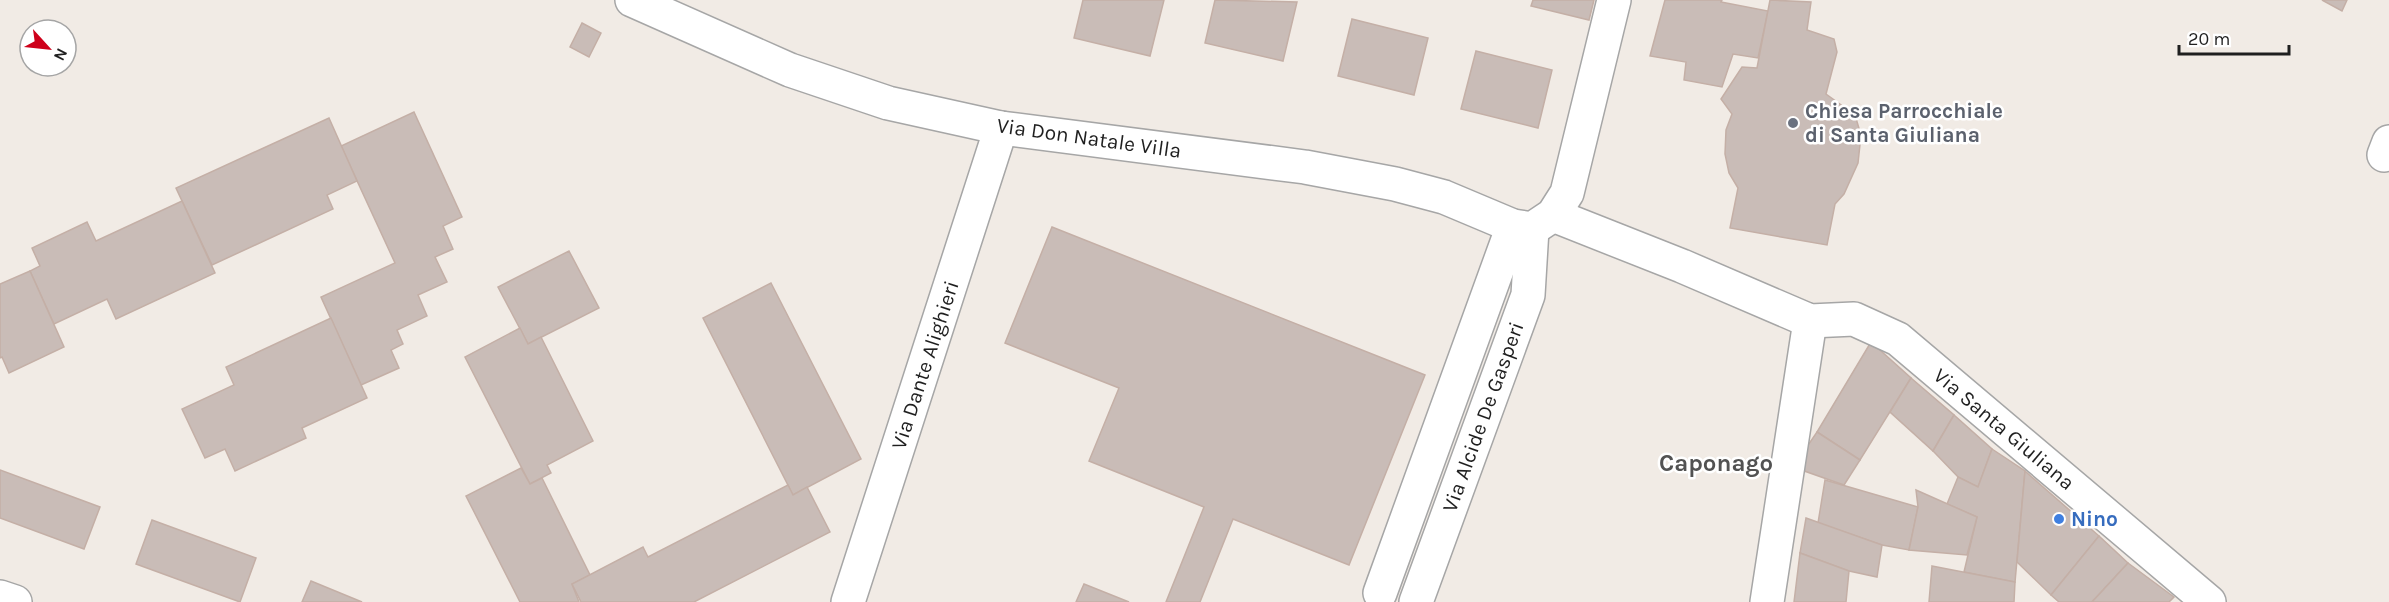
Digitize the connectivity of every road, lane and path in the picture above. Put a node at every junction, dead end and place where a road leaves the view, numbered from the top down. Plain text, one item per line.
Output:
1 (632, 0) edge
2 (1614, 0) edge
3 (1001, 128) junction
4 (1532, 223) junction
5 (1810, 321) junction
6 (1380, 593) dead end
7 (0, 597) edge
8 (15, 602) edge
9 (848, 602) edge
10 (1416, 602) edge
11 (1767, 602) edge
12 (2209, 602) edge

1 - 3 street, Via Don Natale Villa
2 - 4 street
3 - 4 street, Via Don Natale Villa
3 - 9 street, Via Dante Alighieri
4 - 5 street, Via Don Natale Villa
4 - 6 street
4 - 10 street, Via Alcide De Gasperi
5 - 11 street
5 - 12 street, Via Santa Giuliana
7 - 8 street

